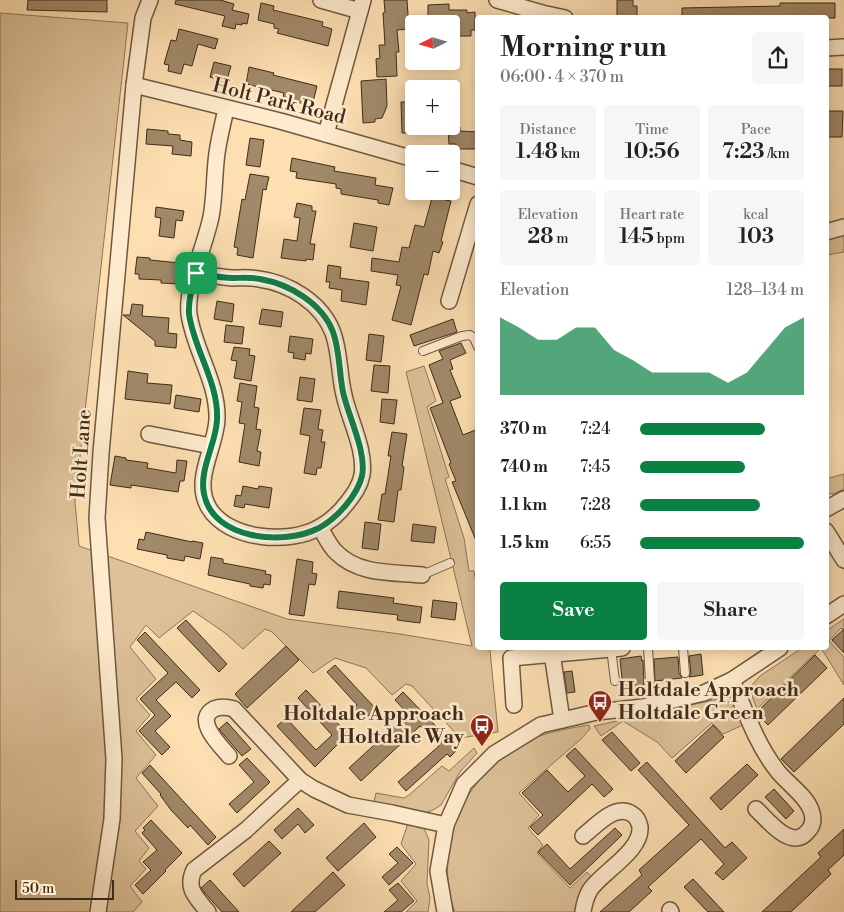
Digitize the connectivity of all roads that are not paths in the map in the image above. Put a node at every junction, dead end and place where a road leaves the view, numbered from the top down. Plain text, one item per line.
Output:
1 (150, 0) edge
2 (321, 0) edge
3 (497, 0) edge
4 (362, 5) edge
5 (551, 15) edge
6 (829, 48) edge
7 (844, 48) edge
8 (134, 85) junction
9 (226, 109) junction
10 (326, 134) junction
11 (405, 156) edge
12 (460, 172) edge
13 (475, 176) edge
14 (475, 214) edge
15 (844, 227) edge
16 (829, 231) edge
17 (196, 273) junction
18 (449, 301) dead end
19 (475, 340) edge
20 (423, 351) dead end
21 (149, 434) dead end
22 (211, 446) junction
23 (844, 499) edge
24 (829, 506) edge
25 (320, 527) junction
26 (829, 536) edge
27 (844, 560) edge
28 (450, 563) dead end
29 (422, 575) joint
30 (844, 604) edge
31 (829, 614) edge
32 (591, 650) edge
33 (617, 650) edge
34 (648, 650) edge
35 (683, 650) edge
36 (777, 650) edge
37 (552, 653) junction
38 (685, 673) dead end
39 (650, 680) dead end
40 (732, 680) junction
41 (615, 681) dead end
42 (514, 706) dead end
43 (562, 720) junction
44 (229, 756) dead end
45 (300, 780) junction
46 (756, 808) dead end
47 (446, 825) junction
48 (584, 836) dead end
49 (98, 912) edge
50 (208, 912) edge
51 (445, 912) edge
52 (584, 912) edge

1 - 8 street, Holt Lane
2 - 4 street
3 - 5 street
4 - 10 street
6 - 7 street
8 - 9 street, Holt Park Road
8 - 49 street, Holt Lane
9 - 10 street, Holt Park Road
9 - 17 street
10 - 11 street, Holt Park Road
12 - 13 street
14 - 18 street
15 - 16 street
17 - 22 street
17 - 25 street
19 - 20 lane
21 - 22 street
22 - 25 street
23 - 24 street
25 - 29 street
26 - 27 street
28 - 29 lane
30 - 31 street
32 - 37 street
33 - 41 lane
34 - 39 lane
35 - 38 lane
36 - 40 street
37 - 42 street
37 - 43 street
40 - 43 street
40 - 46 street
43 - 47 street
44 - 45 street
45 - 47 street
45 - 50 street
47 - 51 street
48 - 52 street

